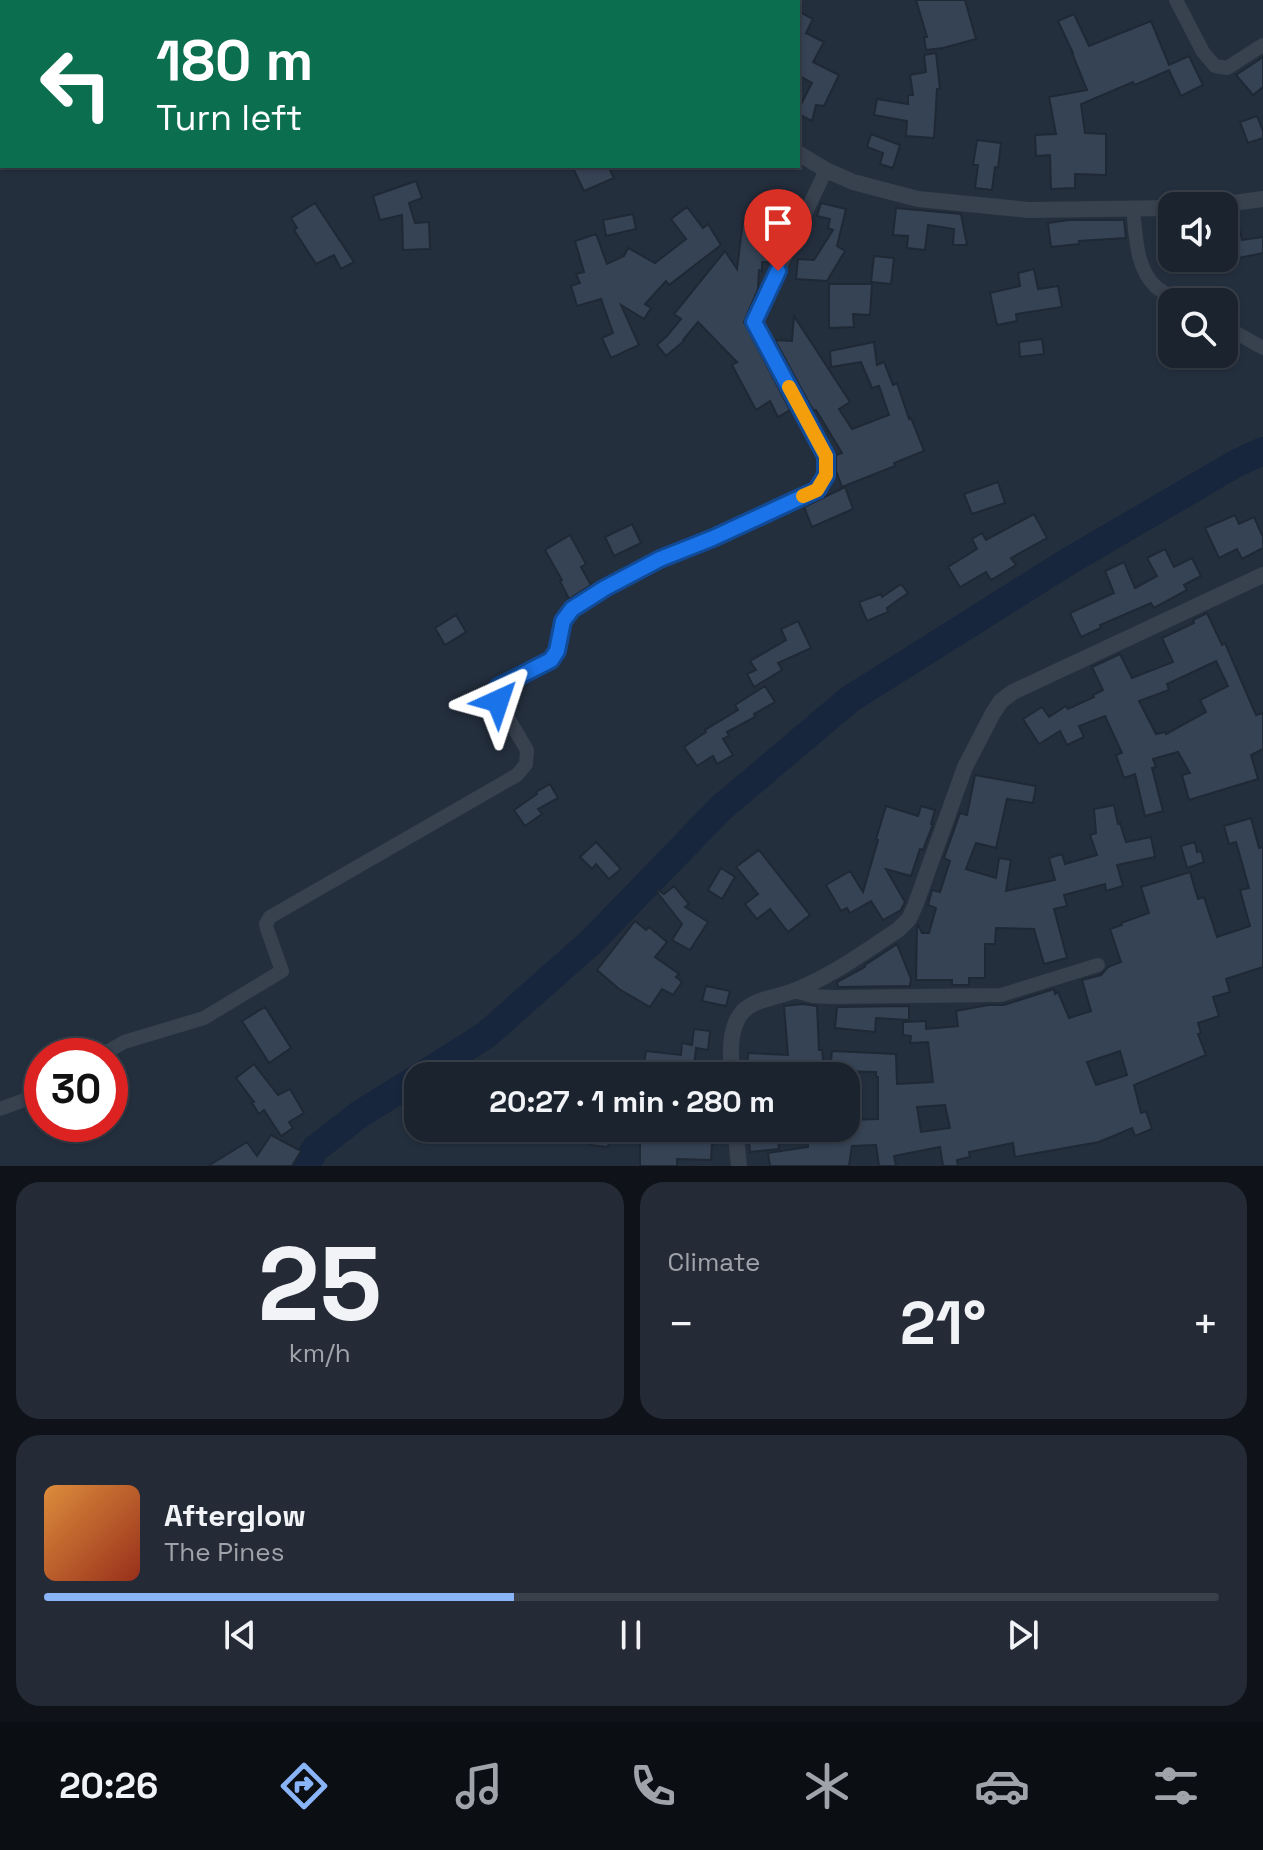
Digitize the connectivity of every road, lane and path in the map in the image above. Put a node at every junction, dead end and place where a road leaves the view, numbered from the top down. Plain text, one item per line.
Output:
1 (1176, 0) edge
2 (1263, 45) edge
3 (800, 154) edge
4 (826, 170) junction
5 (1263, 199) edge
6 (1238, 202) edge
7 (1133, 208) junction
8 (1158, 208) edge
9 (1158, 288) edge
10 (1238, 334) edge
11 (1263, 348) edge
12 (1263, 575) edge
13 (1098, 965) dead end
14 (794, 991) junction
15 (128, 1041) edge
16 (732, 1062) edge
17 (24, 1100) edge
18 (0, 1109) edge
19 (736, 1142) edge
20 (739, 1166) edge

1 - 2 street
3 - 4 street
4 - 7 street
4 - 15 street
5 - 6 street
7 - 8 street
7 - 9 street
10 - 11 street
12 - 14 street
13 - 14 street
14 - 16 street
17 - 18 street
19 - 20 street

